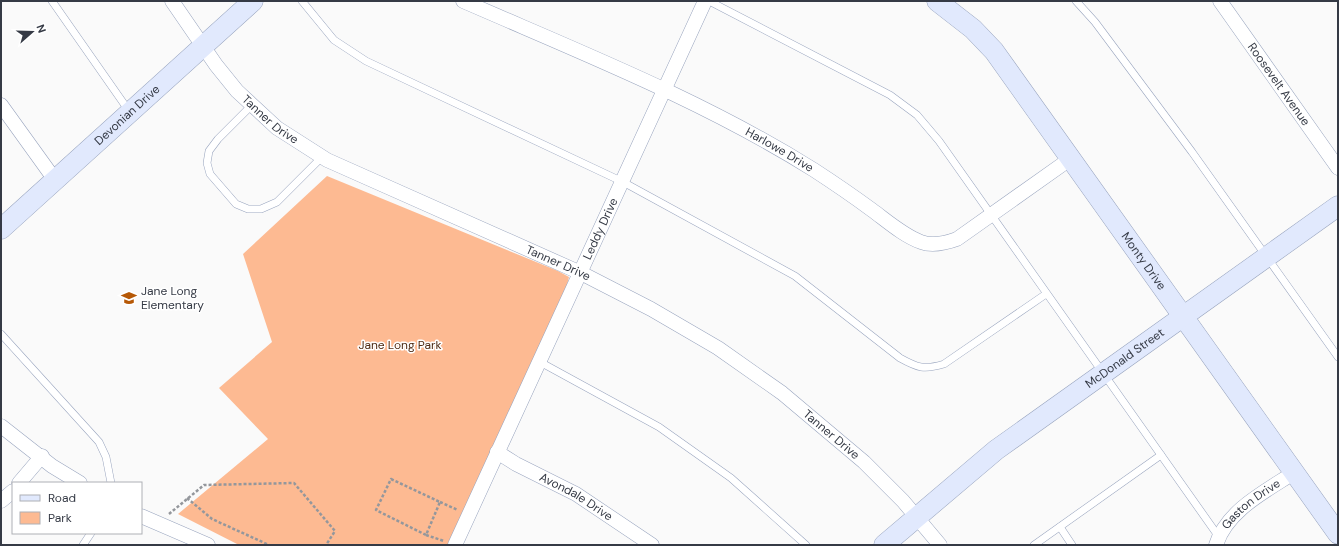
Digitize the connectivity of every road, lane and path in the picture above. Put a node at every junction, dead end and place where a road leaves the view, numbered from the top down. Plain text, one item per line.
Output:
1 (52, 1) edge
2 (172, 1) edge
3 (253, 1) edge
4 (302, 1) edge
5 (463, 1) edge
6 (706, 1) edge
7 (709, 1) edge
8 (937, 1) edge
9 (1076, 1) edge
10 (1220, 1) edge
11 (204, 46) junction
12 (665, 90) junction
13 (1, 105) edge
14 (252, 105) junction
15 (130, 112) junction
16 (322, 157) junction
17 (1070, 159) junction
18 (1338, 168) edge
19 (55, 180) junction
20 (623, 182) junction
21 (1338, 206) edge
22 (990, 216) junction
23 (1, 229) edge
24 (1267, 257) junction
25 (581, 273) junction
26 (1046, 294) junction
27 (1183, 317) junction
28 (1, 334) edge
29 (1338, 358) edge
30 (540, 362) junction
31 (1103, 374) junction
32 (1, 426) edge
33 (497, 452) junction
34 (1161, 455) junction
35 (42, 456) junction
36 (1295, 472) junction
37 (21, 482) edge
38 (78, 482) edge
39 (111, 482) edge
40 (12, 492) edge
41 (187, 498) junction
42 (1, 501) edge
43 (440, 502) junction
44 (459, 510) dead end
45 (142, 516) edge
46 (916, 517) junction
47 (158, 523) junction
48 (1060, 527) junction
49 (90, 534) edge
50 (1338, 534) edge
51 (426, 535) junction
52 (186, 541) edge
53 (1217, 541) edge
54 (452, 544) edge
55 (83, 545) edge
56 (208, 545) edge
57 (269, 545) edge
58 (326, 545) edge
59 (652, 545) edge
60 (806, 545) edge
61 (884, 545) edge
62 (940, 545) edge
63 (1034, 545) edge
64 (1072, 545) edge

1 - 15 lane
2 - 11 street, Tanner Drive
3 - 11 street, Devonian Drive
4 - 20 lane
5 - 12 street, Harlowe Drive
6 - 12 street, Leddy Drive
7 - 22 lane
8 - 17 street, Monty Drive
9 - 24 lane
10 - 18 street, Roosevelt Avenue
11 - 14 street, Tanner Drive
11 - 15 street, Devonian Drive
12 - 20 street, Leddy Drive
12 - 22 street, Harlowe Drive
13 - 19 street
14 - 16 street, Tanner Drive
14 - 16 lane
15 - 19 street, Devonian Drive
16 - 25 street, Tanner Drive
17 - 22 street, Harlowe Drive
17 - 27 street, Monty Drive
19 - 23 street, Devonian Drive
20 - 25 street, Leddy Drive
20 - 26 lane
21 - 24 street, McDonald Street
22 - 26 lane
24 - 27 street, McDonald Street
24 - 29 lane
25 - 30 street, Leddy Drive
25 - 46 street, Tanner Drive
26 - 31 lane
27 - 31 street, McDonald Street
27 - 36 street, Monty Drive
28 - 39 lane
30 - 33 street, Leddy Drive
30 - 60 lane
31 - 34 lane
31 - 46 street, McDonald Street
32 - 35 street
33 - 54 street, Leddy Drive
33 - 59 street, Avondale Drive
34 - 48 lane
34 - 53 lane
35 - 37 street
35 - 38 street
36 - 50 street, Monty Drive
36 - 53 street, Gaston Drive
40 - 42 street
41 - 47 path
41 - 57 path
41 - 58 path
43 - 44 path
43 - 51 path
43 - 51 path
45 - 47 street
46 - 61 street, McDonald Street
46 - 62 street, Tanner Drive
47 - 52 street
48 - 63 lane
48 - 64 lane
49 - 55 lane
51 - 54 path
52 - 56 street

